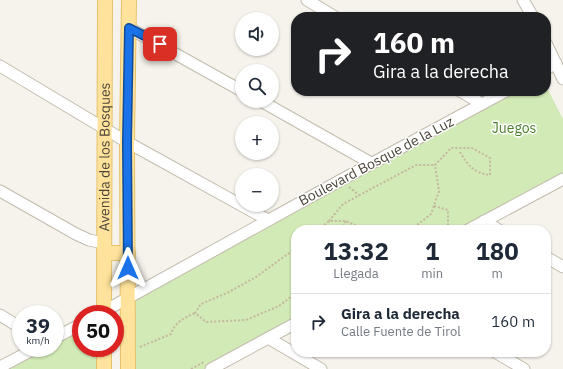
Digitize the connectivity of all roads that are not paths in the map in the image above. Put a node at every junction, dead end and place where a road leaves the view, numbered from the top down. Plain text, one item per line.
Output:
1 (105, 0) edge
2 (129, 0) edge
3 (307, 0) edge
4 (327, 12) edge
5 (129, 28) junction
6 (551, 53) edge
7 (556, 63) junction
8 (0, 66) edge
9 (551, 66) edge
10 (563, 79) edge
11 (235, 86) edge
12 (468, 96) edge
13 (497, 96) edge
14 (482, 104) junction
15 (273, 108) edge
16 (104, 127) junction
17 (127, 142) junction
18 (371, 163) junction
19 (563, 179) edge
20 (0, 191) edge
21 (268, 220) junction
22 (484, 221) junction
23 (477, 225) edge
24 (491, 225) edge
25 (104, 248) junction
26 (128, 252) junction
27 (551, 260) edge
28 (563, 267) edge
29 (128, 299) junction
30 (102, 305) edge
31 (117, 305) edge
32 (0, 315) edge
33 (12, 322) edge
34 (291, 326) edge
35 (268, 338) junction
36 (291, 351) edge
37 (26, 357) edge
38 (104, 357) edge
39 (300, 357) edge
40 (504, 357) edge
41 (0, 367) edge
42 (104, 369) edge
43 (128, 369) edge
44 (211, 369) edge
45 (321, 369) edge
46 (524, 369) edge

1 - 16 main road, Avenida de los Bosques
2 - 5 main road, Avenida de los Bosques
3 - 4 street
5 - 11 street
5 - 17 main road, Avenida de los Bosques
6 - 7 street
7 - 9 street
7 - 10 street
8 - 16 street
12 - 14 street
13 - 14 street, Boulevard Bosque de la Luz
14 - 18 street, Boulevard Bosque de la Luz
15 - 18 street
16 - 17 street
16 - 25 main road, Avenida de los Bosques
17 - 21 street
17 - 26 main road, Avenida de los Bosques
18 - 21 street, Boulevard Bosque de la Luz
19 - 22 street
20 - 25 street
21 - 29 street, Boulevard Bosque de la Luz
22 - 23 street
22 - 24 street
25 - 26 main road
25 - 30 main road, Avenida de los Bosques
26 - 29 main road, Avenida de los Bosques
27 - 28 street
29 - 31 street, Boulevard Bosque de la Luz
29 - 43 main road, Avenida de los Bosques
32 - 33 street
34 - 35 street
35 - 36 street
35 - 44 street
37 - 41 street
38 - 42 main road
39 - 45 street
40 - 46 street

